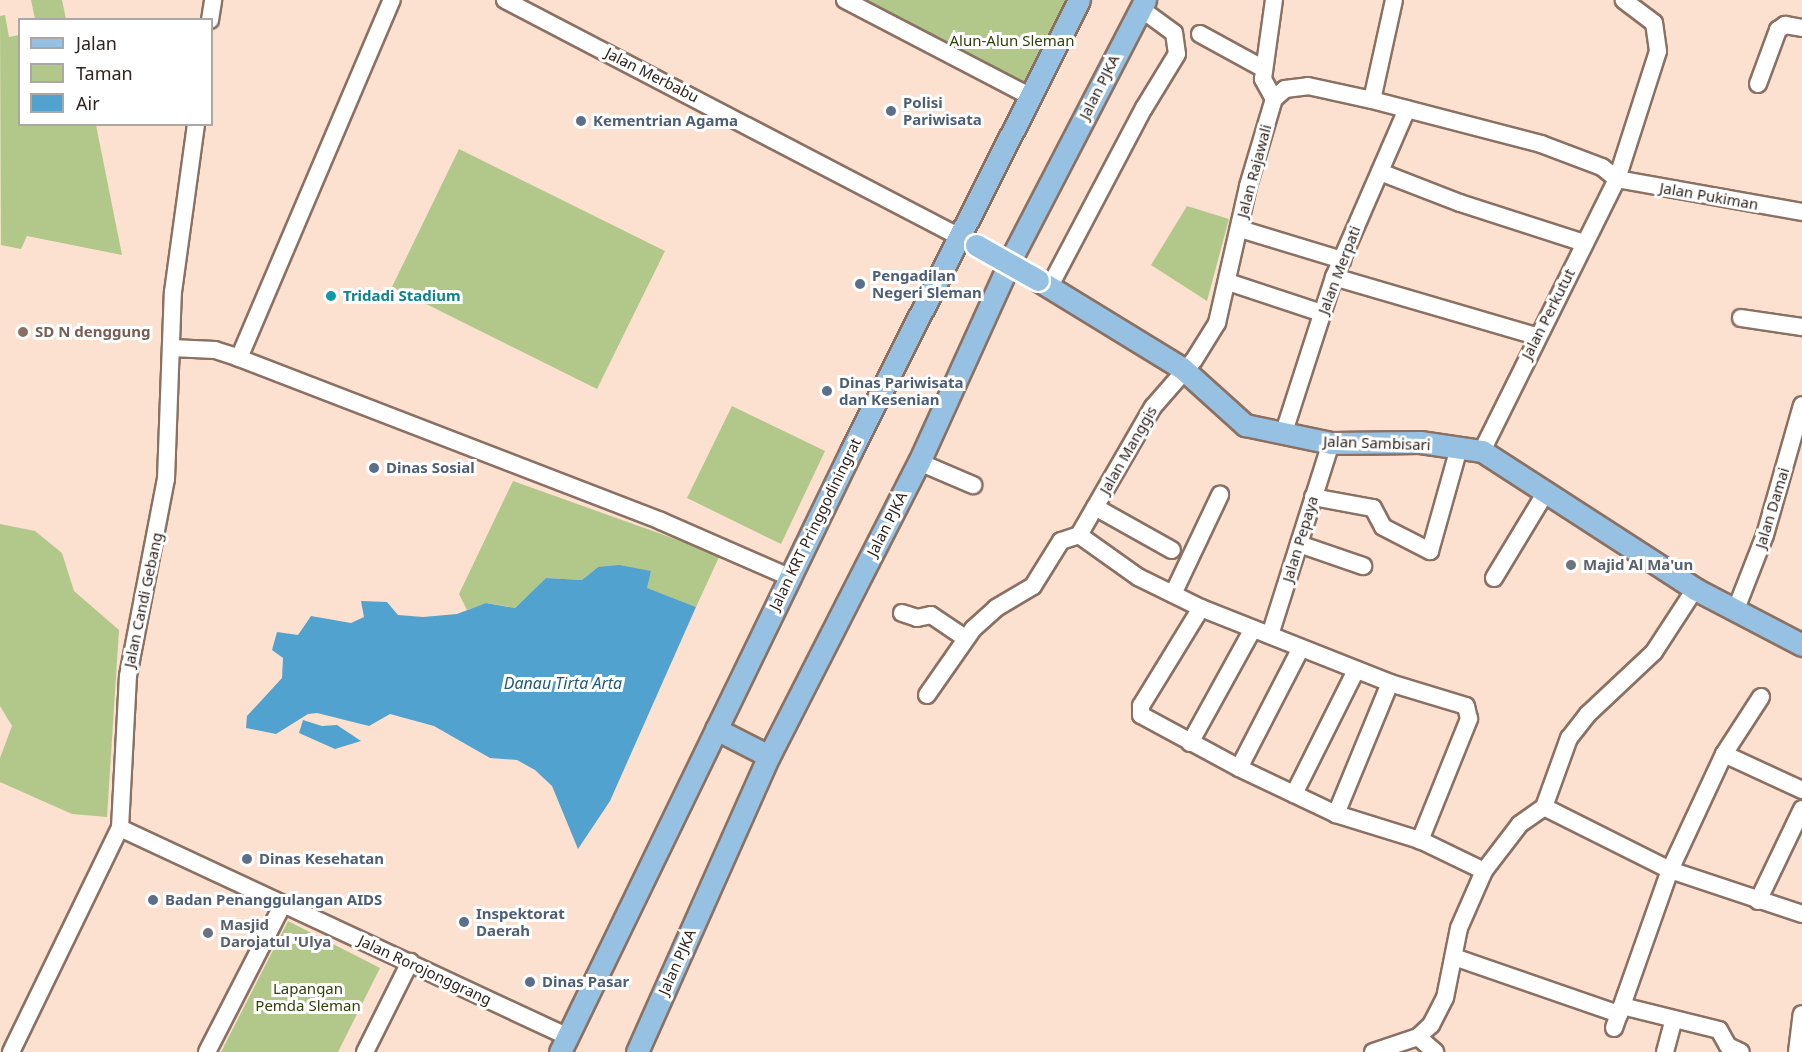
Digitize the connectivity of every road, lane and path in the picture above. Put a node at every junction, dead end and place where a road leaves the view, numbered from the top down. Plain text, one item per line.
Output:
1 (213, 0) edge
2 (392, 0) edge
3 (505, 0) edge
4 (845, 0) edge
5 (1079, 0) edge
6 (1274, 0) edge
7 (1394, 0) edge
8 (1624, 0) edge
9 (1143, 4) edge
10 (210, 18) edge
11 (1802, 28) edge
12 (1200, 34) dead end
13 (1263, 69) junction
14 (1758, 84) dead end
15 (1033, 98) junction
16 (1274, 99) junction
17 (1372, 100) junction
18 (1407, 108) junction
19 (196, 126) edge
20 (1380, 172) junction
21 (1617, 179) junction
22 (1802, 213) edge
23 (1240, 229) junction
24 (967, 241) junction
25 (1584, 243) junction
26 (1342, 260) junction
27 (1334, 277) junction
28 (1228, 282) junction
29 (1044, 283) junction
30 (1322, 313) junction
31 (1741, 318) dead end
32 (1802, 327) edge
33 (1536, 336) junction
34 (171, 348) junction
35 (239, 358) junction
36 (1183, 369) junction
37 (1802, 405) edge
38 (1283, 435) junction
39 (1331, 442) junction
40 (1458, 448) junction
41 (1797, 448) edge
42 (1482, 451) junction
43 (919, 462) junction
44 (973, 485) dead end
45 (1546, 492) junction
46 (1221, 495) dead end
47 (1313, 497) junction
48 (1095, 507) junction
49 (1079, 534) junction
50 (1299, 544) junction
51 (1172, 550) dead end
52 (1363, 566) dead end
53 (789, 577) junction
54 (1494, 578) dead end
55 (1695, 589) junction
56 (1173, 594) junction
57 (1201, 608) junction
58 (1736, 609) junction
59 (902, 613) dead end
60 (1253, 629) junction
61 (1270, 635) junction
62 (965, 638) junction
63 (1802, 645) edge
64 (1300, 648) junction
65 (1356, 670) junction
66 (1390, 683) junction
67 (927, 695) dead end
68 (1761, 697) dead end
69 (716, 729) junction
70 (1190, 743) junction
71 (1724, 754) junction
72 (769, 756) junction
73 (1239, 768) junction
74 (1802, 790) edge
75 (1294, 794) junction
76 (1544, 807) junction
77 (1802, 809) edge
78 (1336, 814) junction
79 (120, 828) junction
80 (1420, 840) junction
81 (1670, 870) junction
82 (1484, 871) junction
83 (1758, 901) junction
84 (283, 904) junction
85 (1802, 914) edge
86 (1454, 957) junction
87 (410, 962) junction
88 (1802, 1014) edge
89 (1618, 1016) junction
90 (1674, 1019) junction
91 (1418, 1037) junction
92 (564, 1044) edge
93 (11, 1052) edge
94 (207, 1052) edge
95 (365, 1052) edge
96 (637, 1052) edge
97 (1373, 1052) edge
98 (1435, 1052) edge
99 (1665, 1052) edge
100 (1741, 1052) edge
101 (1797, 1052) edge

1 - 10 street
2 - 35 street
3 - 24 street, Jalan Merbabu
4 - 15 street
5 - 15 main road, Jalan KRT Pringgodiningrat
6 - 13 street
7 - 17 street
8 - 21 street, Jalan Perkutut
9 - 29 street
9 - 43 main road, Jalan PJKA
11 - 14 street
12 - 13 street
13 - 16 street
15 - 24 main road, Jalan KRT Pringgodiningrat
16 - 17 street
16 - 23 street, Jalan Rajawali
17 - 18 street
18 - 20 street, Jalan Merpati
18 - 21 street
19 - 34 street, Jalan Candi Gebang
20 - 25 street
20 - 26 street, Jalan Merpati
21 - 22 street, Jalan Pukiman
21 - 25 street, Jalan Perkutut
23 - 26 street
23 - 28 street, Jalan Rajawali
24 - 29 main road, Jalan Sambisari, bridge
24 - 53 main road, Jalan KRT Pringgodiningrat
25 - 33 street, Jalan Perkutut
26 - 27 street, Jalan Merpati
27 - 30 street, Jalan Merpati
27 - 33 street
28 - 30 street
28 - 36 street, Jalan Rajawali
29 - 36 main road, Jalan Sambisari
30 - 38 street, Jalan Merpati
31 - 32 street
33 - 42 street, Jalan Perkutut
34 - 35 street
34 - 79 street, Jalan Candi Gebang
35 - 53 street
36 - 38 main road, Jalan Sambisari
36 - 48 street, Jalan Manggis
37 - 41 street, Jalan Damai
38 - 39 main road, Jalan Sambisari
39 - 40 main road, Jalan Sambisari
39 - 47 street, Jalan Pepaya
40 - 42 main road, Jalan Sambisari
40 - 47 street
41 - 58 street, Jalan Damai
42 - 45 main road, Jalan Sambisari
43 - 44 street
43 - 72 main road, Jalan PJKA
45 - 54 street
45 - 55 main road, Jalan Sambisari
46 - 56 street
47 - 50 street, Jalan Pepaya
48 - 49 street, Jalan Manggis
48 - 51 street
49 - 56 street
49 - 62 street
50 - 52 street
50 - 61 street, Jalan Pepaya
53 - 69 main road, Jalan KRT Pringgodiningrat
55 - 58 main road, Jalan Sambisari
55 - 76 street
56 - 57 street
57 - 60 street
57 - 70 street
58 - 63 main road, Jalan Sambisari
59 - 62 street
60 - 61 street
60 - 70 street
61 - 64 street
62 - 67 street
64 - 65 street
64 - 73 street
65 - 66 street
65 - 75 street
66 - 78 street
66 - 80 street
68 - 71 street
69 - 72 main road
69 - 92 main road, Jalan KRT Pringgodiningrat
70 - 73 street
71 - 74 street
71 - 81 street
72 - 96 main road, Jalan PJKA
73 - 75 street
75 - 78 street
76 - 81 street
76 - 82 street
77 - 83 street
78 - 80 street
79 - 84 street, Jalan Rorojonggrang
79 - 93 street, Jalan Candi Gebang
80 - 82 street
81 - 83 street
81 - 89 street
82 - 86 street
83 - 85 street
84 - 87 street, Jalan Rorojonggrang
84 - 94 street
86 - 89 street
86 - 91 street
87 - 92 street, Jalan Rorojonggrang
87 - 95 street
88 - 101 street
89 - 90 street
90 - 99 street
90 - 100 street
91 - 97 street
91 - 98 street

